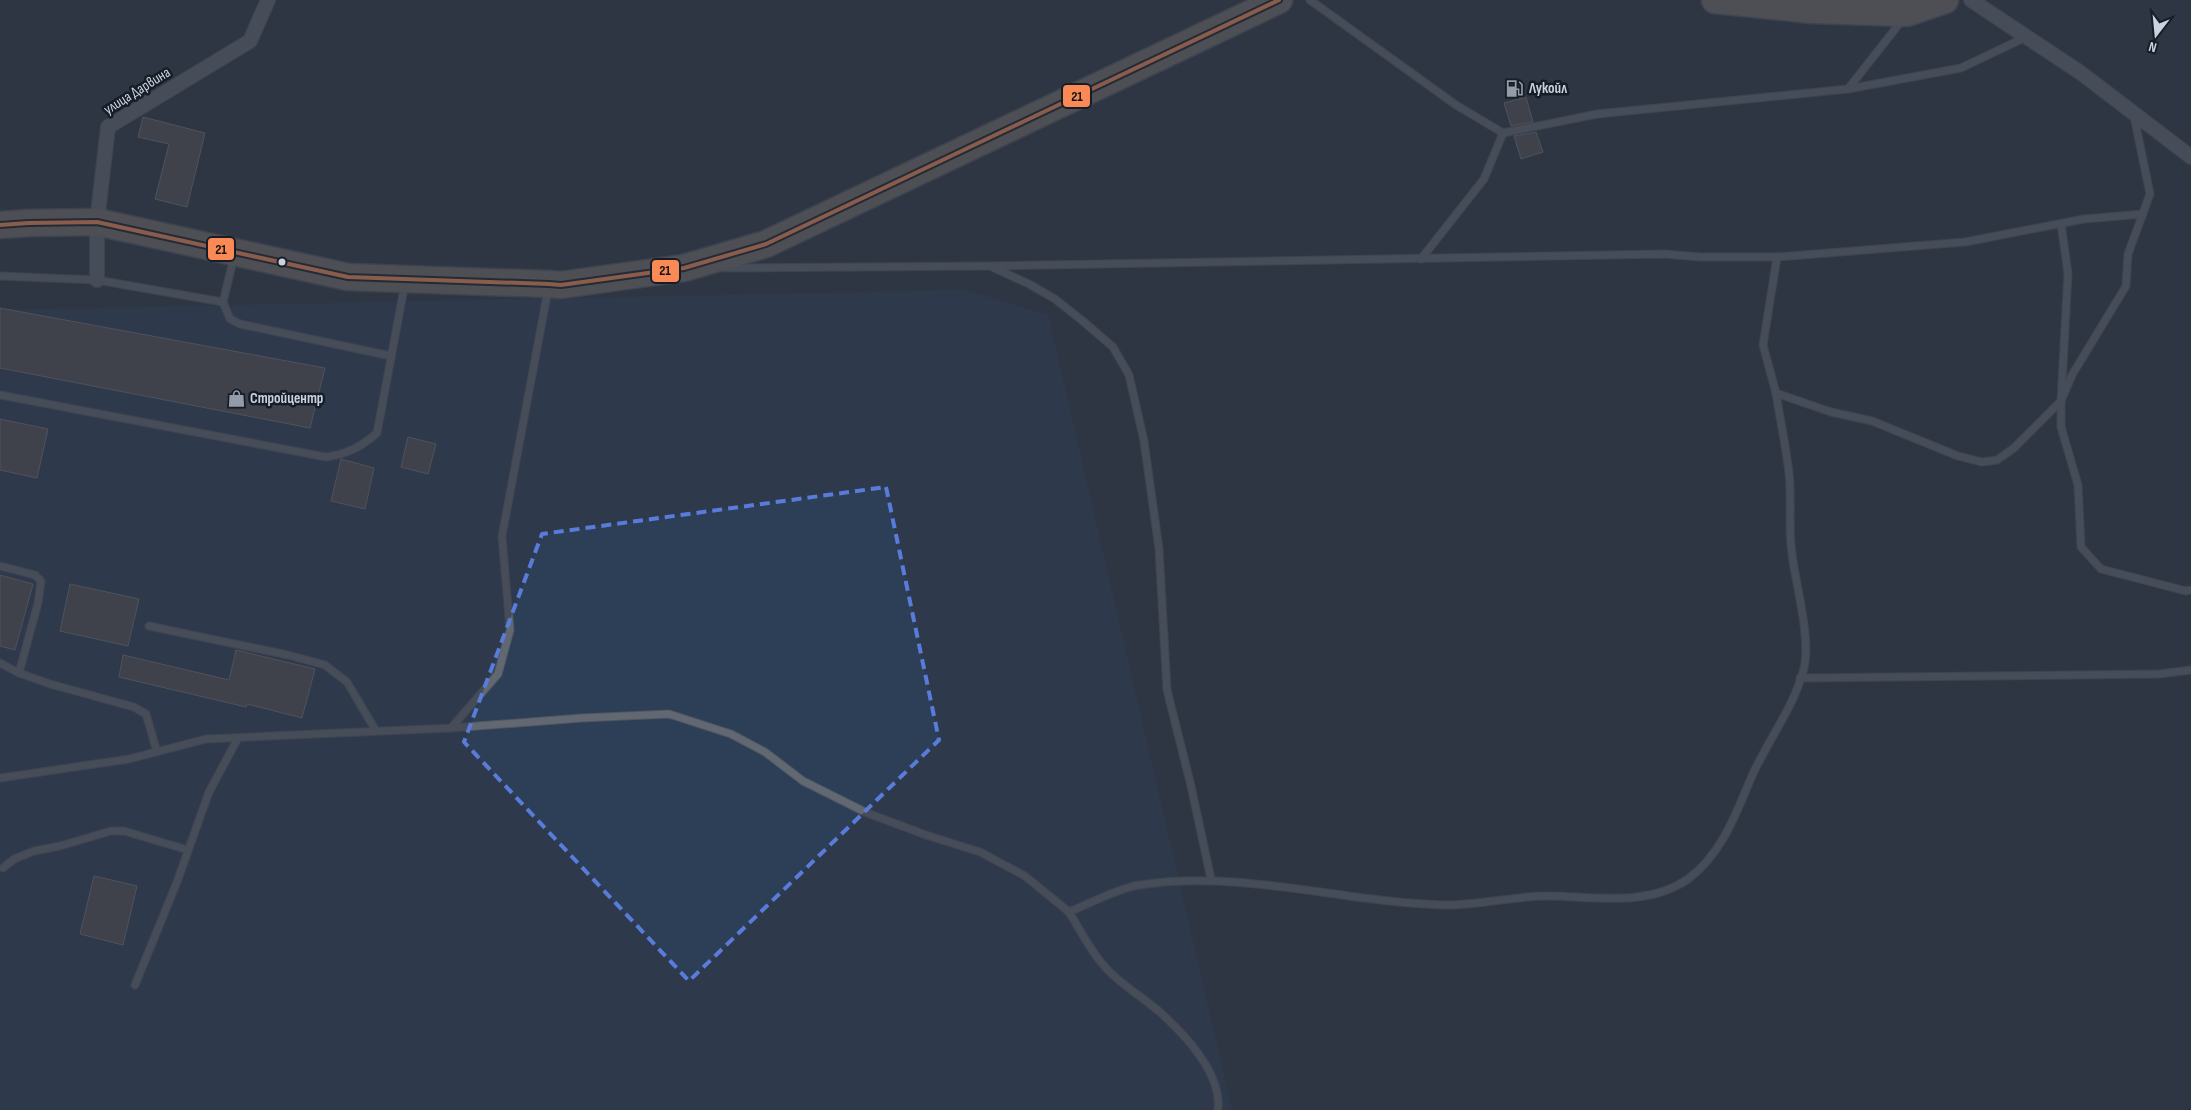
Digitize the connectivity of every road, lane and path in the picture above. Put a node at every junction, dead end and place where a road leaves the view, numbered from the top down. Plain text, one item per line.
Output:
1 (268, 0) edge
2 (1280, 0) edge
3 (1310, 0) edge
4 (1714, 0) edge
5 (1945, 0) edge
6 (1971, 0) edge
7 (1908, 13) junction
8 (2026, 37) junction
9 (1848, 89) junction
10 (2134, 114) junction
11 (1503, 133) junction
12 (2191, 157) edge
13 (2143, 214) junction
14 (97, 222) junction
15 (2061, 224) junction
16 (0, 225) edge
17 (235, 252) junction
18 (1777, 257) junction
19 (1421, 259) junction
20 (990, 266) junction
21 (684, 268) junction
22 (0, 276) edge
23 (405, 279) junction
24 (97, 280) junction
25 (549, 284) junction
26 (223, 302) junction
27 (391, 356) junction
28 (1776, 393) junction
29 (0, 395) edge
30 (2061, 401) junction
31 (0, 566) edge
32 (2191, 590) edge
33 (149, 626) dead end
34 (0, 663) edge
35 (2191, 670) edge
36 (19, 673) junction
37 (1800, 678) junction
38 (451, 728) junction
39 (376, 731) junction
40 (238, 738) junction
41 (157, 752) junction
42 (0, 778) edge
43 (188, 850) junction
44 (3, 868) dead end
45 (1211, 879) junction
46 (1069, 912) junction
47 (135, 985) dead end
48 (1218, 1110) edge

1 - 14 street, улица Дарвина
2 - 21 highway
3 - 11 lane
4 - 7 highway
5 - 7 highway
6 - 8 street
7 - 9 lane
8 - 9 lane
8 - 10 street
9 - 11 lane
10 - 12 street
10 - 13 lane
11 - 19 lane
13 - 15 lane
13 - 30 lane
14 - 16 highway
14 - 17 highway
14 - 24 street, улица Дарвина
15 - 18 lane
15 - 30 lane
17 - 23 highway
17 - 26 lane
18 - 19 lane
18 - 28 lane
19 - 20 lane
20 - 21 lane
20 - 45 lane
21 - 25 highway
22 - 24 lane
23 - 25 highway
23 - 27 lane
24 - 26 lane
25 - 38 lane
26 - 27 lane
27 - 29 lane
28 - 30 lane
28 - 37 lane
30 - 32 lane
31 - 36 lane
33 - 39 lane
34 - 36 lane
35 - 37 lane
36 - 41 lane
37 - 45 lane
38 - 39 lane
38 - 46 lane
39 - 40 lane
40 - 41 lane
40 - 43 lane
41 - 42 lane
43 - 44 lane
43 - 47 lane
45 - 46 lane
46 - 48 lane

